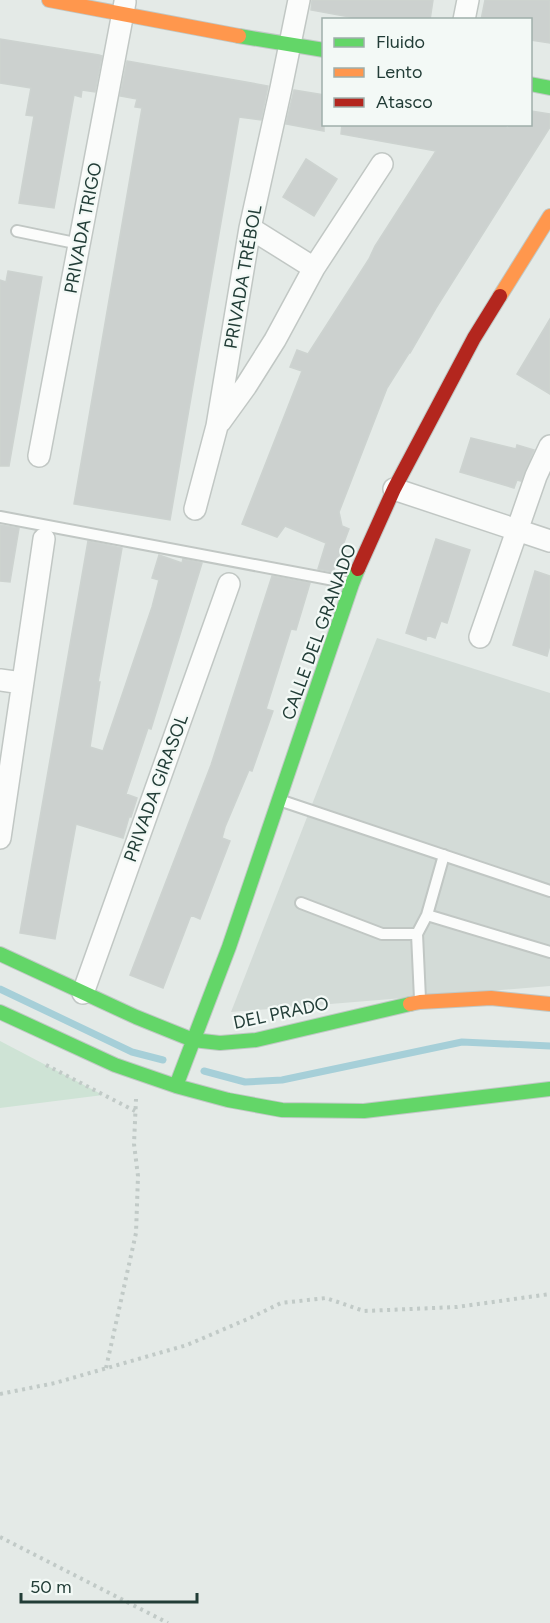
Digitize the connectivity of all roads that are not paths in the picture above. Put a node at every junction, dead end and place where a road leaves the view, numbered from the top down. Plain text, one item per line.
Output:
1 (49, 0) edge
2 (299, 0) edge
3 (468, 0) edge
4 (124, 7) edge
5 (464, 18) edge
6 (289, 45) junction
7 (322, 50) edge
8 (532, 84) edge
9 (550, 88) edge
10 (382, 164) dead end
11 (550, 216) edge
12 (250, 228) junction
13 (17, 231) dead end
14 (80, 244) junction
15 (314, 268) junction
16 (217, 426) junction
17 (550, 446) edge
18 (39, 456) dead end
19 (394, 489) junction
20 (195, 509) dead end
21 (0, 517) edge
22 (517, 530) junction
23 (44, 539) dead end
24 (550, 541) edge
25 (229, 584) dead end
26 (352, 584) junction
27 (480, 637) dead end
28 (0, 680) edge
29 (22, 683) junction
30 (279, 800) junction
31 (0, 838) edge
32 (444, 855) junction
33 (550, 891) edge
34 (300, 903) dead end
35 (427, 915) junction
36 (417, 934) junction
37 (550, 952) edge
38 (0, 954) edge
39 (83, 993) junction
40 (420, 1002) junction
41 (550, 1004) edge
42 (0, 1012) edge
43 (193, 1040) junction
44 (176, 1086) junction
45 (550, 1089) edge

1 - 4 main road
2 - 6 street, PRIVADA TRÉBOL
3 - 5 street
4 - 6 main road
4 - 14 street, PRIVADA TRIGO
6 - 7 main road
6 - 12 street, PRIVADA TRÉBOL
8 - 9 main road
10 - 15 street
11 - 19 main road, CALLE DEL GRANADO
12 - 15 street
12 - 16 street, PRIVADA TRÉBOL
13 - 14 lane
14 - 18 street, PRIVADA TRIGO
15 - 16 street
16 - 20 street, PRIVADA TRÉBOL
17 - 22 street
19 - 22 street
19 - 26 main road, CALLE DEL GRANADO
21 - 26 lane
22 - 24 street
22 - 27 street
23 - 29 street
25 - 39 street, PRIVADA GIRASOL
26 - 30 main road, CALLE DEL GRANADO
28 - 29 street
29 - 31 street
30 - 32 lane
30 - 43 main road, CALLE DEL GRANADO
32 - 33 lane
32 - 35 lane
34 - 36 lane
35 - 36 lane
35 - 37 lane
36 - 40 lane
38 - 39 main road, DEL PRADO
39 - 43 main road, DEL PRADO
40 - 41 main road, DEL PRADO
40 - 43 main road, DEL PRADO
42 - 44 main road
43 - 44 main road, CALLE DEL GRANADO
44 - 45 main road

